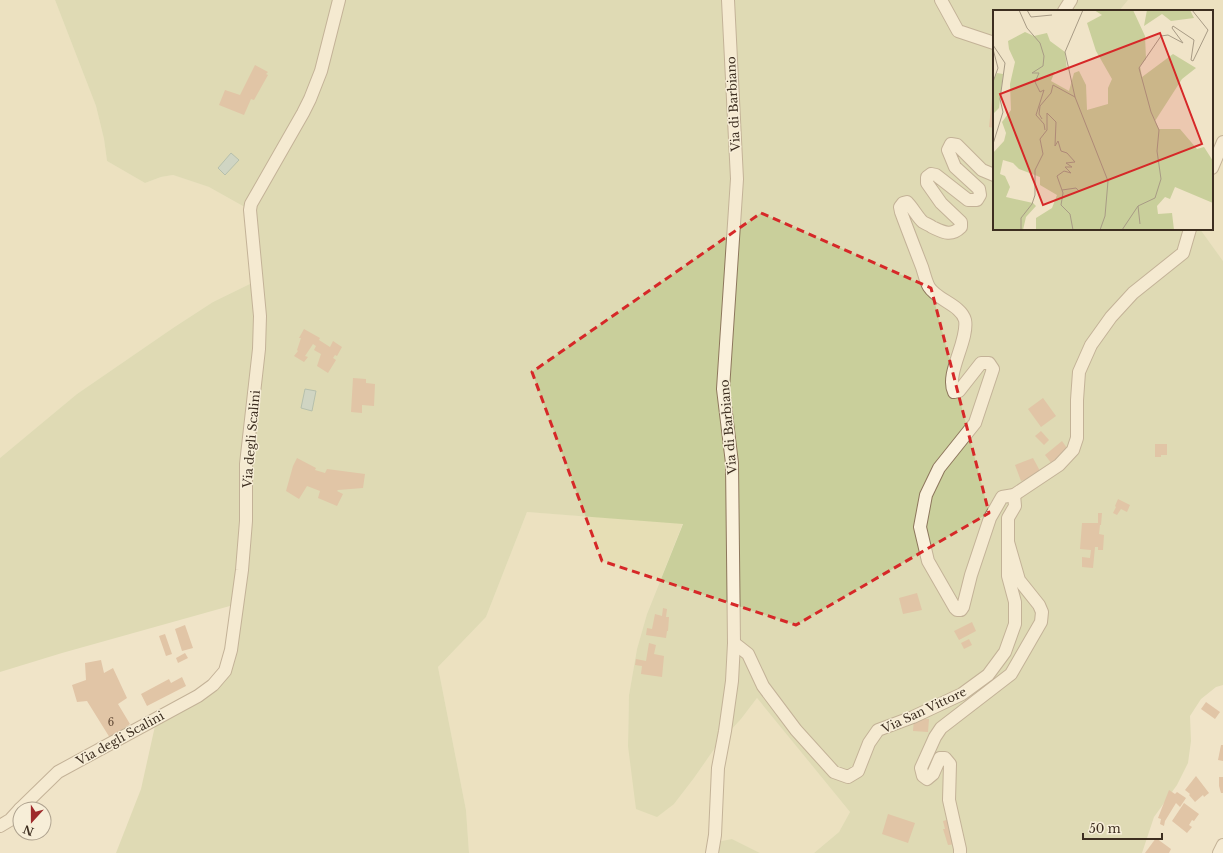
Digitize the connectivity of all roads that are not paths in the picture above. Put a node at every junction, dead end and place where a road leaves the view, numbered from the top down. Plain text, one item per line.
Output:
1 (339, 0) edge
2 (728, 0) edge
3 (941, 0) edge
4 (1071, 0) edge
5 (1065, 10) edge
6 (993, 43) edge
7 (1223, 142) edge
8 (1213, 166) edge
9 (993, 175) edge
10 (1190, 230) edge
11 (1014, 495) junction
12 (1008, 542) junction
13 (734, 643) junction
14 (28, 801) edge
15 (12, 818) edge
16 (0, 826) edge
17 (1223, 845) edge
18 (712, 853) edge
19 (960, 853) edge
20 (1219, 853) edge

1 - 14 street, Via degli Scalini
2 - 13 street, Via di Barbiano
3 - 6 street
4 - 5 street
7 - 8 street
9 - 11 street
10 - 11 street
11 - 12 street, Via San Vittore
12 - 13 street, Via San Vittore
12 - 19 street, Via San Vittore
13 - 18 street, Via di Barbiano
15 - 16 street, Via degli Scalini
17 - 20 street

